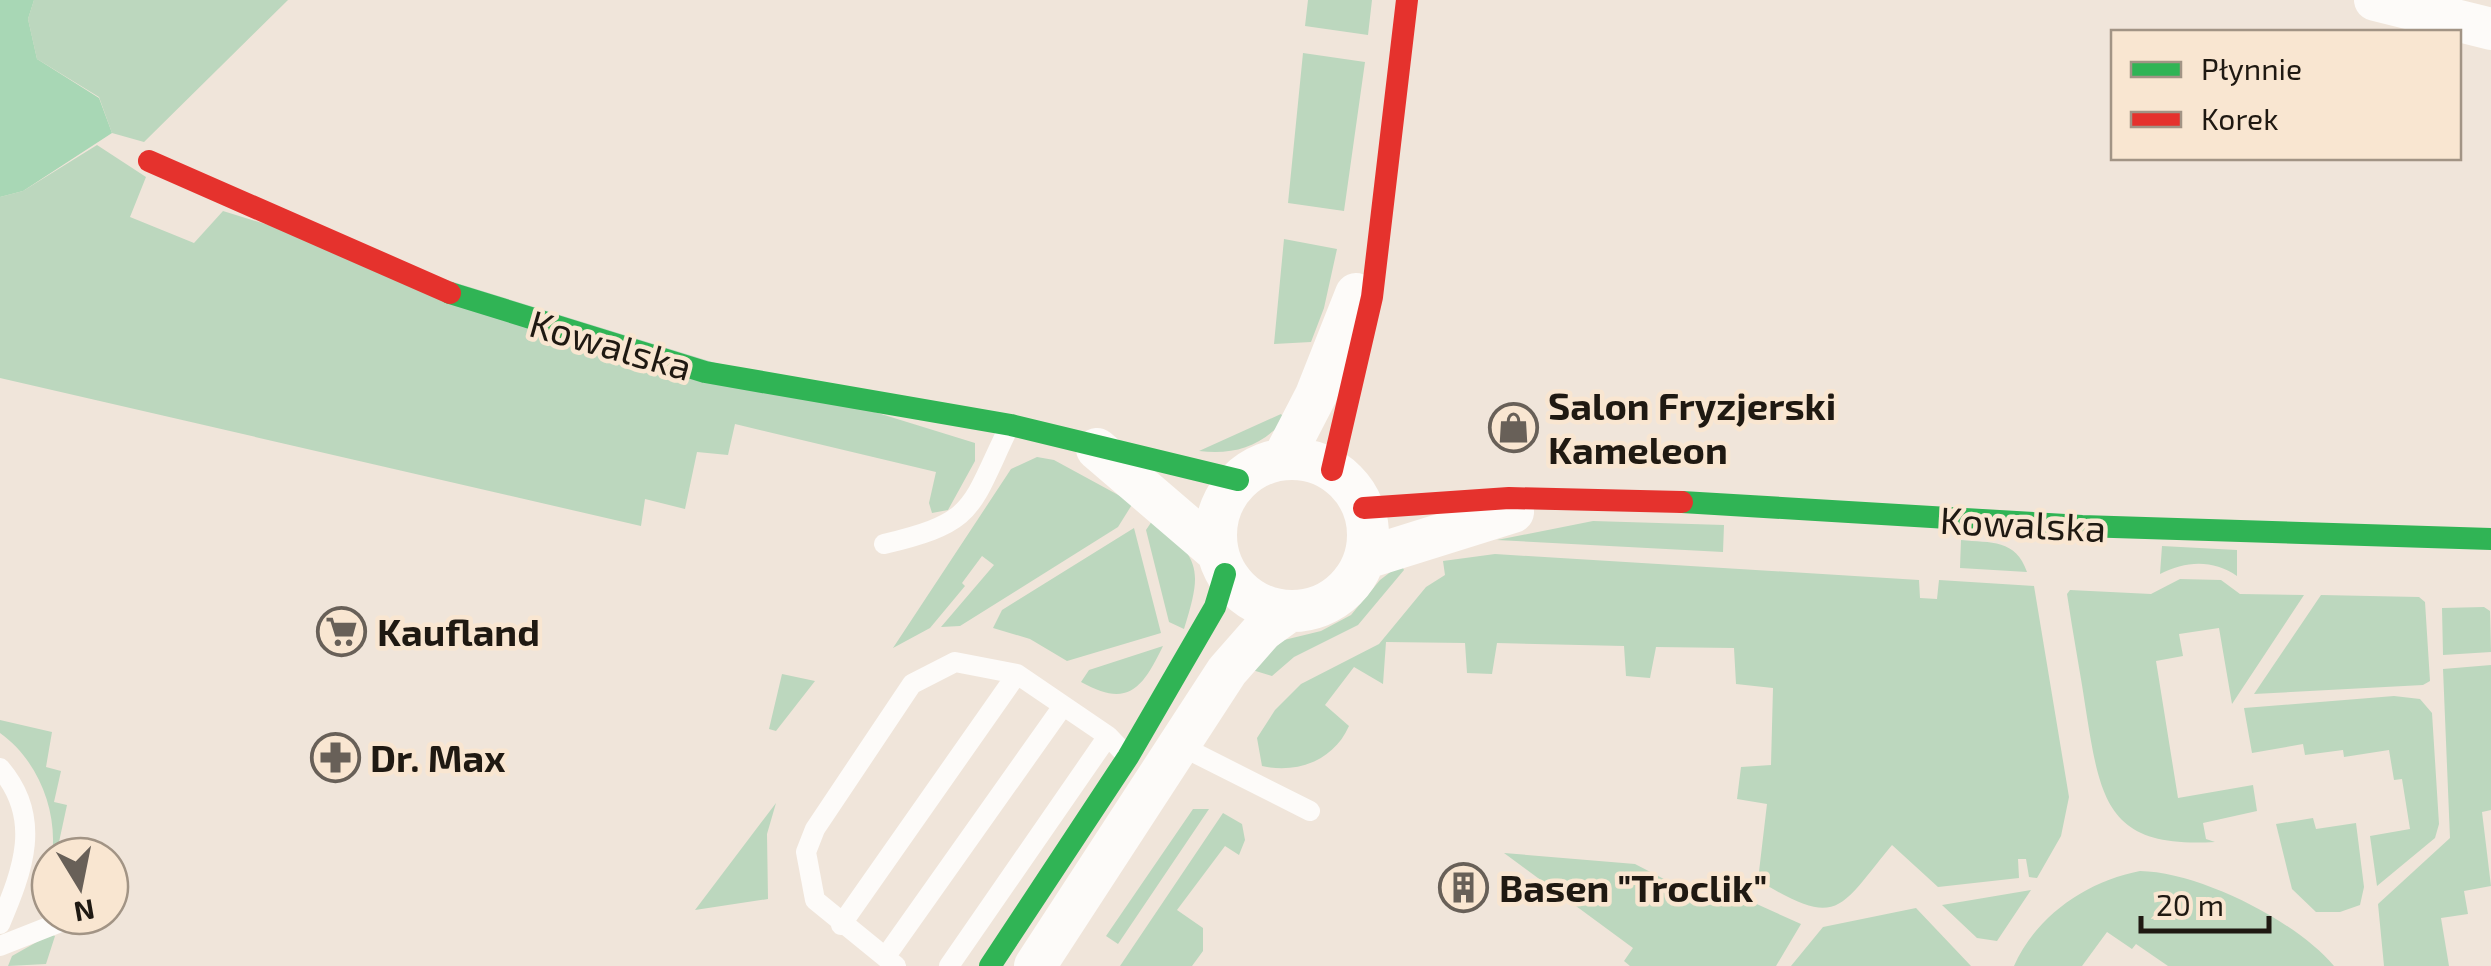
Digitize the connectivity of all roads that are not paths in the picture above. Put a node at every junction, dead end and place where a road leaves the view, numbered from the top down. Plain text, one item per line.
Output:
1 (1407, 0) edge
2 (2388, 1) edge
3 (2491, 29) edge
4 (149, 161) dead end
5 (1376, 242) junction
6 (1010, 424) junction
7 (1096, 449) junction
8 (1283, 460) junction
9 (1332, 470) junction
10 (1238, 480) junction
11 (1556, 499) junction
12 (1364, 508) junction
13 (2491, 539) edge
14 (884, 544) dead end
15 (1366, 558) junction
16 (1221, 562) junction
17 (1288, 612) junction
18 (1016, 674) junction
19 (1063, 706) junction
20 (1108, 736) junction
21 (1179, 744) junction
22 (1128, 757) junction
23 (0, 768) edge
24 (1310, 811) dead end
25 (0, 924) edge
26 (840, 925) junction
27 (30, 934) edge
28 (0, 946) edge
29 (891, 961) edge
30 (949, 966) edge
31 (990, 966) edge
32 (1035, 966) edge

1 - 5 street
2 - 3 street
4 - 6 street, Kowalska
5 - 8 street
5 - 9 street
6 - 7 street, Kowalska
6 - 14 lane
7 - 10 street, Kowalska
7 - 16 street, Kowalska
8 - 9 street
8 - 10 street
9 - 12 street
10 - 16 street
11 - 12 street, Kowalska
11 - 13 street, Kowalska
11 - 15 street, Kowalska
12 - 15 street
15 - 17 street
16 - 17 street
16 - 22 street
17 - 21 street
18 - 19 lane
18 - 26 lane
18 - 26 lane
19 - 20 lane
19 - 29 lane
20 - 22 lane
20 - 30 lane
21 - 24 lane
21 - 32 street
22 - 31 street
23 - 25 lane
26 - 29 lane
27 - 28 lane

